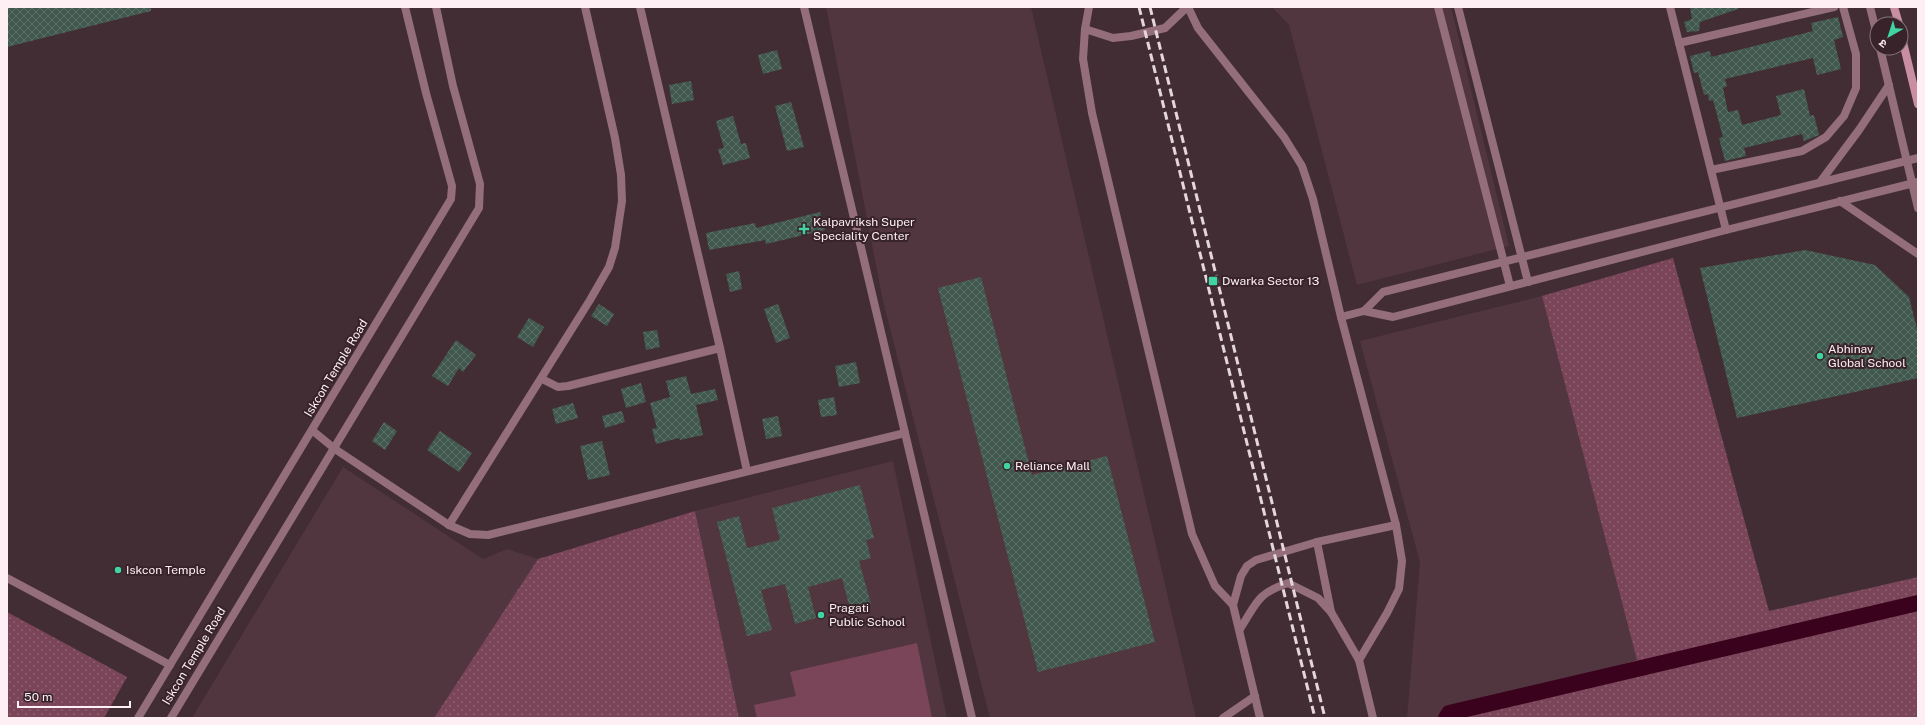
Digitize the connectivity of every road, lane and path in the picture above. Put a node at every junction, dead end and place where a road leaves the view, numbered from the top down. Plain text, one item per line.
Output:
1 (405, 7) edge
2 (436, 7) edge
3 (585, 7) edge
4 (640, 7) edge
5 (804, 7) edge
6 (1089, 7) edge
7 (1188, 7) edge
8 (1438, 7) edge
9 (1458, 7) edge
10 (1670, 7) edge
11 (1834, 7) edge
12 (1844, 7) edge
13 (1084, 29) junction
14 (1679, 44) junction
15 (1882, 56) edge
16 (1906, 56) edge
17 (1889, 85) junction
18 (1918, 104) edge
19 (1918, 158) edge
20 (1907, 160) junction
21 (1711, 170) junction
22 (1821, 181) junction
23 (1915, 183) edge
24 (1840, 201) junction
25 (1720, 206) junction
26 (1918, 208) edge
27 (1726, 230) junction
28 (1918, 254) edge
29 (1522, 257) junction
30 (1503, 262) junction
31 (1528, 282) junction
32 (1510, 286) junction
33 (1364, 311) junction
34 (1341, 317) junction
35 (720, 348) junction
36 (542, 379) junction
37 (313, 431) junction
38 (905, 433) junction
39 (334, 449) junction
40 (747, 471) junction
41 (449, 525) junction
42 (1396, 525) junction
43 (1317, 542) junction
44 (7, 578) edge
45 (1233, 605) junction
46 (1331, 612) junction
47 (1240, 629) junction
48 (1359, 660) junction
49 (170, 665) junction
50 (1255, 696) junction
51 (138, 718) edge
52 (171, 718) edge
53 (972, 718) edge
54 (1223, 718) edge
55 (1260, 718) edge
56 (1373, 718) edge

1 - 37 street, Iskcon Temple Road
2 - 39 street, Iskcon Temple Road
3 - 36 street
4 - 35 street
5 - 38 street
6 - 13 street
7 - 13 street
7 - 34 street
8 - 30 street
9 - 29 street
10 - 14 street
11 - 14 street
12 - 21 street
13 - 45 street
14 - 21 street
15 - 17 street
16 - 18 main road
17 - 20 street
17 - 22 street
19 - 20 street
20 - 22 street
20 - 23 street
21 - 25 street
22 - 25 street
23 - 24 street
23 - 26 street
24 - 27 street
24 - 28 street
25 - 27 street
25 - 29 street
27 - 31 street
29 - 30 street
29 - 31 street
30 - 32 street
30 - 33 street
31 - 32 street
32 - 33 street
33 - 34 street
34 - 42 street
35 - 36 street
35 - 40 street
36 - 41 street
37 - 39 street
37 - 49 street, Iskcon Temple Road
38 - 40 street
38 - 53 street
39 - 41 street
39 - 52 street, Iskcon Temple Road
40 - 41 street
42 - 43 street
42 - 48 street
43 - 45 street
43 - 46 street
44 - 49 street
45 - 47 street
46 - 47 street
46 - 48 street
47 - 50 street
48 - 56 street
49 - 51 street, Iskcon Temple Road
50 - 54 street
50 - 55 street

